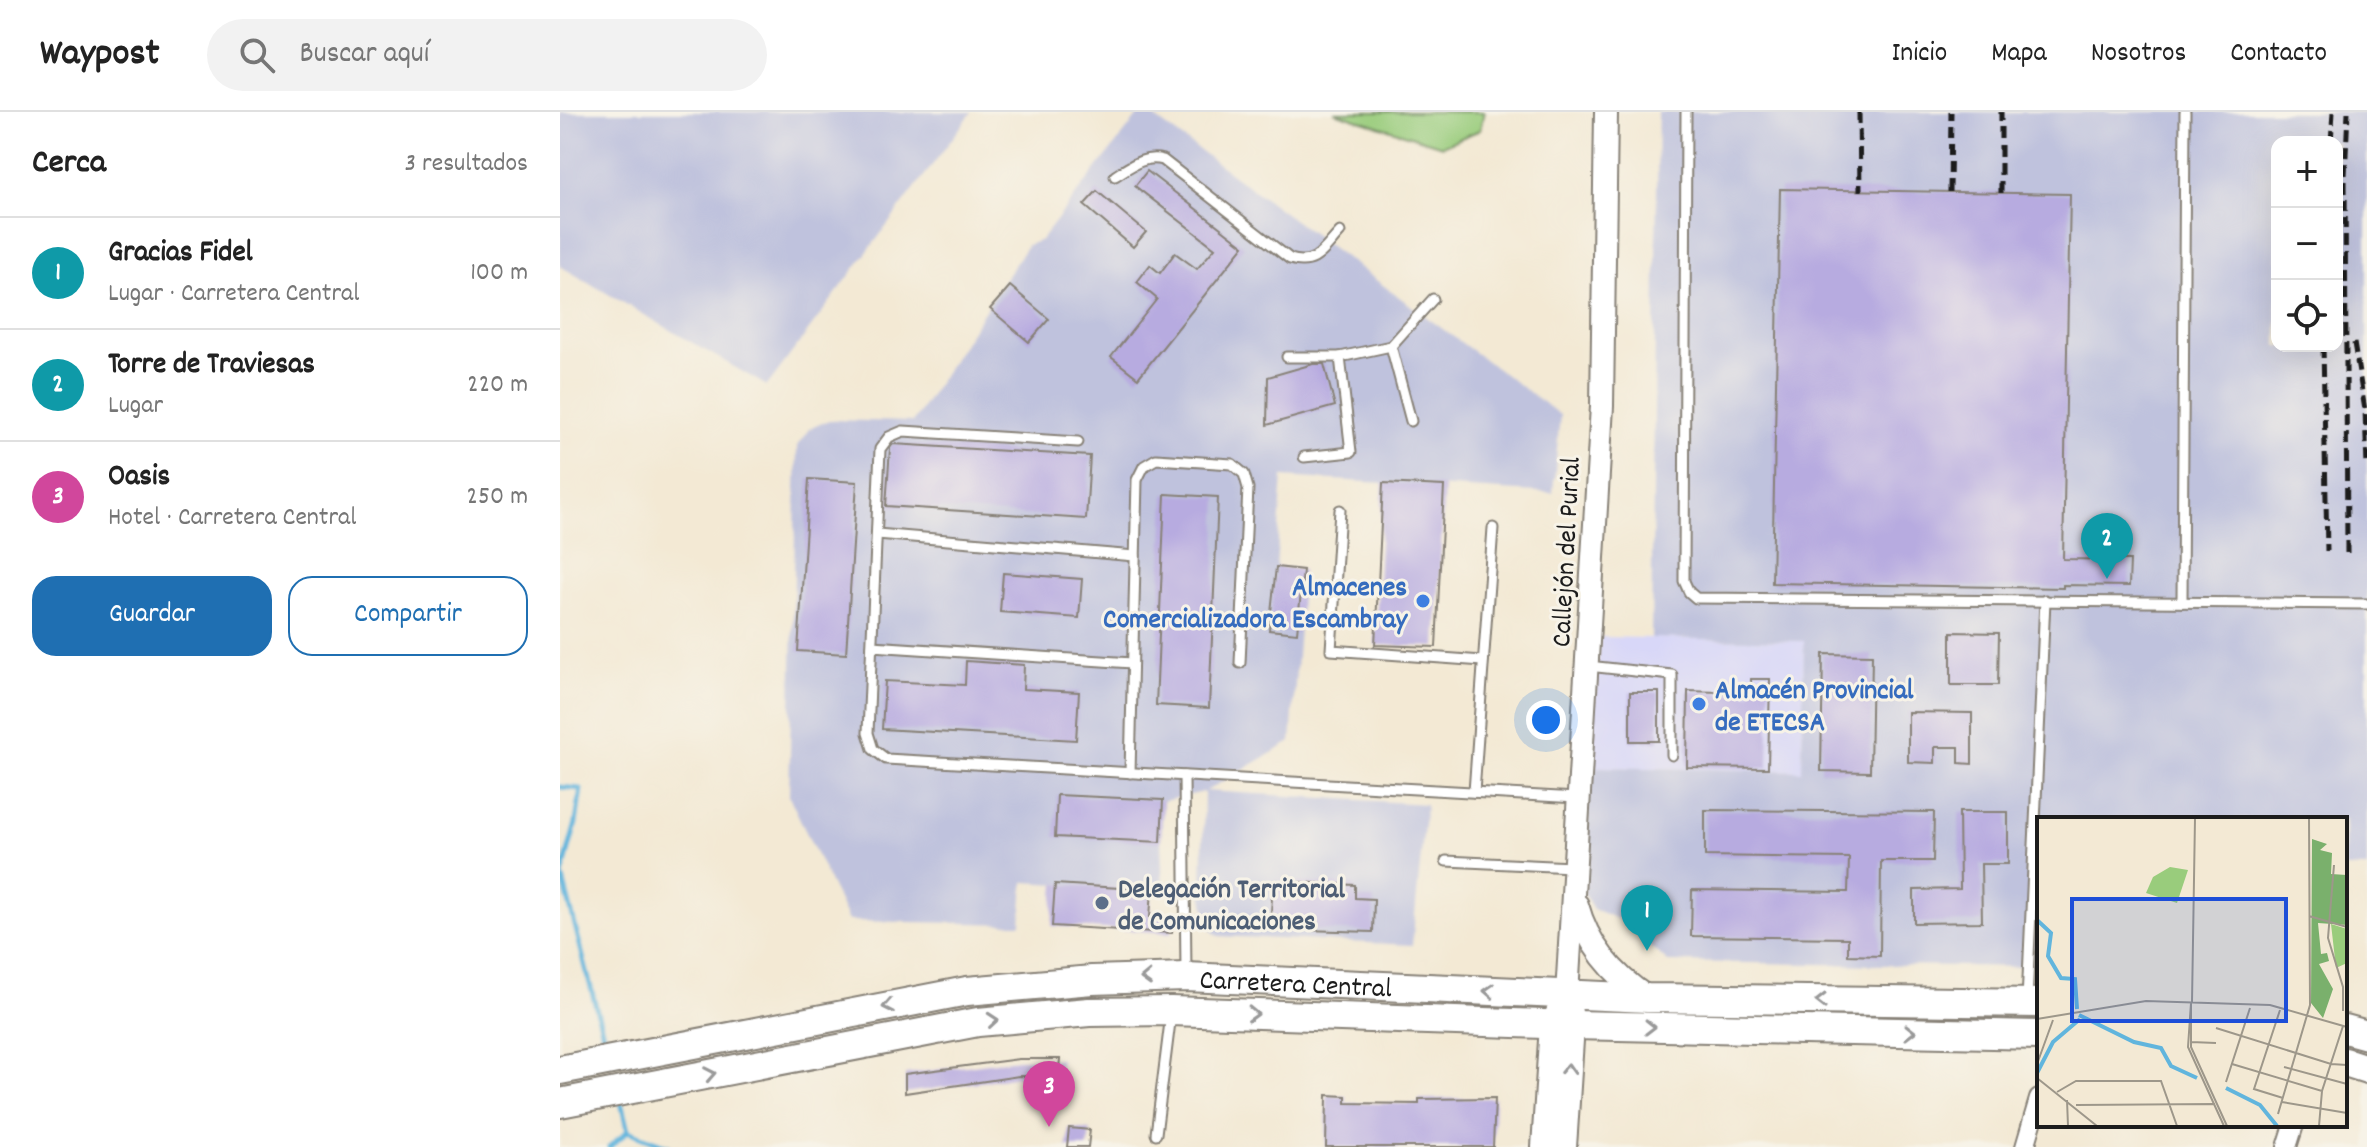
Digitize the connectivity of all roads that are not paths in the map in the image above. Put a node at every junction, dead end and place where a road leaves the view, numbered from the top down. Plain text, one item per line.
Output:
1 (1606, 112) edge
2 (1686, 112) edge
3 (2185, 112) edge
4 (1115, 176) dead end
5 (1340, 232) dead end
6 (1433, 299) dead end
7 (1391, 346) junction
8 (1287, 357) dead end
9 (1340, 357) junction
10 (1411, 421) dead end
11 (1078, 442) dead end
12 (1304, 457) dead end
13 (1340, 510) dead end
14 (1493, 528) dead end
15 (877, 534) junction
16 (1135, 556) junction
17 (2045, 600) junction
18 (2182, 602) junction
19 (2367, 604) edge
20 (872, 646) junction
21 (1483, 661) junction
22 (1132, 663) junction
23 (1240, 663) dead end
24 (1588, 666) junction
25 (1672, 755) dead end
26 (1130, 773) junction
27 (1184, 776) junction
28 (1474, 792) junction
29 (1581, 798) junction
30 (2039, 817) edge
31 (1446, 861) dead end
32 (1576, 867) junction
33 (2037, 869) edge
34 (1574, 893) junction
35 (1186, 977) junction
36 (1567, 995) junction
37 (1648, 998) junction
38 (2033, 1003) edge
39 (1171, 1011) junction
40 (1562, 1025) junction
41 (2347, 1030) edge
42 (2037, 1035) edge
43 (2367, 1035) edge
44 (2347, 1063) edge
45 (572, 1068) edge
46 (2367, 1069) edge
47 (560, 1103) edge
48 (2037, 1106) edge
49 (2293, 1127) edge
50 (1156, 1134) dead end
51 (1544, 1147) edge
52 (1564, 1147) edge
53 (2025, 1147) edge
54 (2287, 1147) edge

1 - 24 street, Callejón del Purial
2 - 17 lane
3 - 18 lane
4 - 5 lane
6 - 7 lane
7 - 9 lane
7 - 10 lane
8 - 9 lane
9 - 12 lane
11 - 15 lane
13 - 21 lane
14 - 21 lane
15 - 16 lane
15 - 20 lane
16 - 22 lane
16 - 23 lane
17 - 18 lane
17 - 30 lane
18 - 19 lane
20 - 22 lane
20 - 26 lane
21 - 28 lane
22 - 26 lane
24 - 25 lane
24 - 29 street, Callejón del Purial
26 - 27 lane
27 - 28 lane
27 - 35 lane
28 - 29 lane
29 - 32 street, Callejón del Purial
31 - 32 lane
32 - 34 street, Callejón del Purial
33 - 38 lane
34 - 36 street, Callejón del Purial
34 - 37 street
36 -> 35 main road, Carretera Central
35 - 39 main road
35 -> 45 main road, Carretera Central
36 - 37 main road, Carretera Central
36 - 40 main road
38 -> 37 main road, Carretera Central
39 -> 40 main road, Carretera Central
47 -> 39 main road, Carretera Central
39 - 50 lane
40 -> 42 main road, Carretera Central
40 - 51 main road
52 -> 40 main road
41 - 43 main road
44 - 46 main road
48 - 53 street
49 - 54 street

